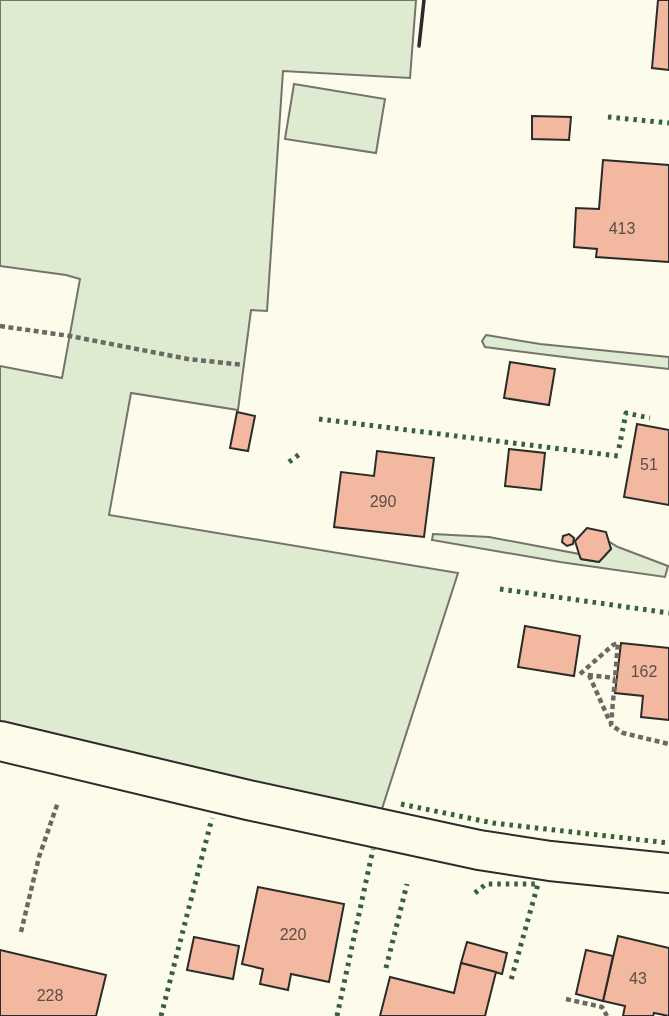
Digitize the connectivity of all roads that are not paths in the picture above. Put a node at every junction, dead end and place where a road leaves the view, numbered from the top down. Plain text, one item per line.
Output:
1 (0, 741) edge
2 (669, 873) edge

1 - 2 street

